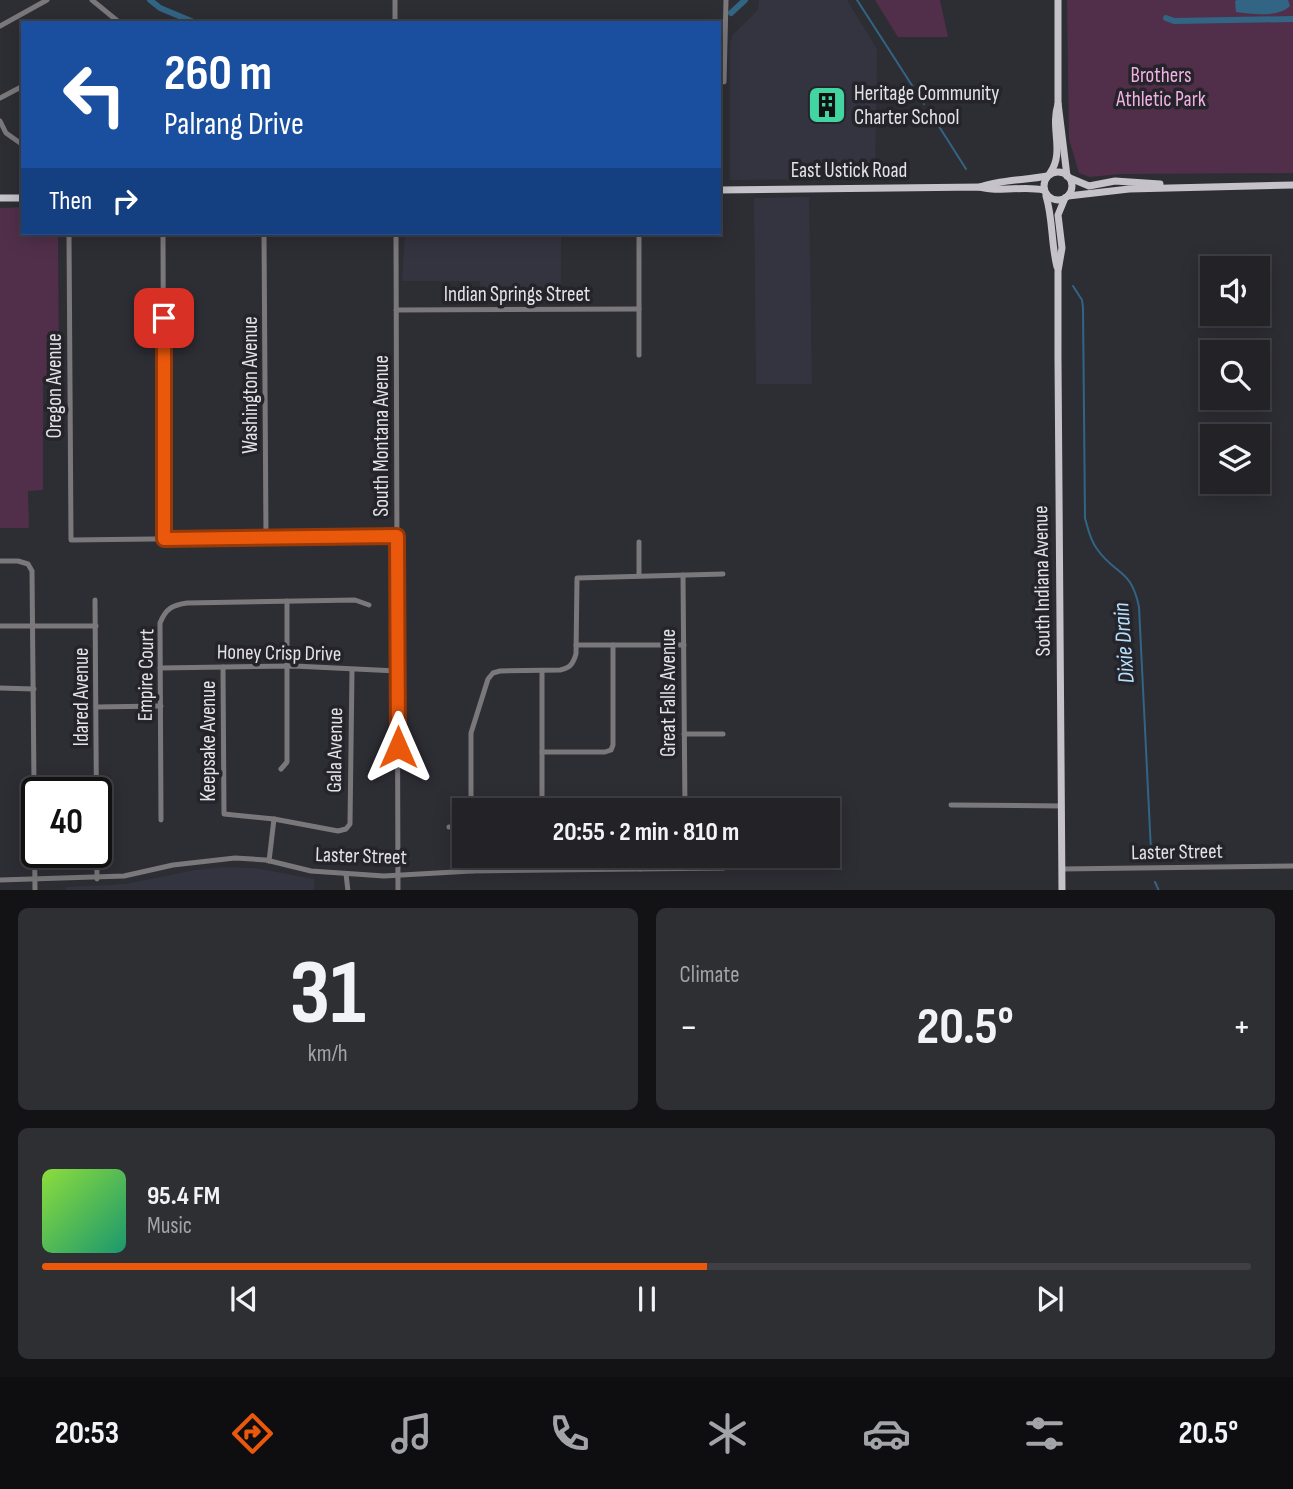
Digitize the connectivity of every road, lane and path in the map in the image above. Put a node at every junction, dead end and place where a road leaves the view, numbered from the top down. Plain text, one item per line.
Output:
1 (47, 0) edge
2 (92, 0) edge
3 (395, 0) edge
4 (726, 0) edge
5 (1058, 0) edge
6 (118, 21) edge
7 (395, 21) edge
8 (0, 26) edge
9 (724, 82) dead end
10 (21, 87) edge
11 (0, 98) edge
12 (1058, 103) junction
13 (0, 121) edge
14 (21, 143) edge
15 (1049, 175) junction
16 (1069, 177) junction
17 (1293, 186) edge
18 (980, 187) junction
19 (1185, 187) junction
20 (721, 190) edge
21 (1045, 191) junction
22 (1066, 197) junction
23 (0, 198) edge
24 (21, 198) edge
25 (69, 235) edge
26 (163, 235) edge
27 (264, 235) edge
28 (396, 235) edge
29 (639, 235) edge
30 (1058, 271) junction
31 (639, 309) junction
32 (396, 310) junction
33 (639, 355) dead end
34 (397, 536) junction
35 (266, 538) junction
36 (164, 539) junction
37 (639, 542) dead end
38 (0, 561) edge
39 (723, 574) dead end
40 (639, 575) junction
41 (683, 575) junction
42 (95, 600) dead end
43 (287, 601) junction
44 (369, 605) dead end
45 (0, 625) edge
46 (34, 625) junction
47 (96, 626) junction
48 (576, 645) junction
49 (613, 645) junction
50 (684, 645) junction
51 (287, 666) junction
52 (223, 667) junction
53 (160, 668) junction
54 (352, 670) junction
55 (397, 671) junction
56 (542, 671) junction
57 (0, 688) edge
58 (34, 689) junction
59 (161, 706) junction
60 (96, 707) junction
61 (684, 734) junction
62 (723, 734) dead end
63 (542, 752) junction
64 (281, 769) dead end
65 (471, 798) edge
66 (542, 798) edge
67 (685, 798) edge
68 (951, 805) dead end
69 (1062, 806) junction
70 (274, 819) junction
71 (161, 820) dead end
72 (269, 861) junction
73 (1293, 866) edge
74 (724, 868) dead end
75 (640, 869) joint
76 (1062, 869) junction
77 (472, 871) joint
78 (346, 874) junction
79 (398, 875) junction
80 (97, 879) junction
81 (0, 880) edge
82 (35, 880) junction
83 (35, 890) edge
84 (348, 890) edge
85 (398, 890) edge
86 (1062, 890) edge

1 - 8 street
2 - 6 street
3 - 7 street
4 - 9 street
5 - 12 main road
10 - 11 street
12 - 15 main road
12 - 16 main road
13 - 14 street
15 - 16 main road
15 - 18 main road, East Ustick Road
15 - 21 main road
16 - 19 main road
16 - 22 main road
17 - 19 main road
18 - 20 main road, East Ustick Road
18 - 21 main road, East Ustick Road
19 - 22 main road
21 - 22 main road
21 - 30 main road, South Indiana Avenue
22 - 30 main road, South Indiana Avenue
23 - 24 main road
25 - 36 street, Oregon Avenue
26 - 36 street
27 - 35 street, Washington Avenue
28 - 32 street, South Montana Avenue
29 - 31 street
30 - 69 main road, South Indiana Avenue
31 - 32 street, Indian Springs Street
31 - 33 street
32 - 34 street, South Montana Avenue
34 - 35 street
34 - 55 street, South Montana Avenue
35 - 36 street
37 - 40 street
38 - 46 street
39 - 41 street
40 - 41 street
40 - 48 street
41 - 50 street, Great Falls Avenue
42 - 47 street, Idared Avenue
43 - 44 street, Empire Court
43 - 51 street
43 - 53 street, Empire Court
45 - 46 street
46 - 47 street
46 - 58 street
47 - 60 street, Idared Avenue
48 - 49 street
48 - 56 street
49 - 50 street
49 - 63 street
50 - 61 street, Great Falls Avenue
51 - 52 street, Honey Crisp Drive
51 - 54 street, Honey Crisp Drive
51 - 64 street
52 - 53 street, Honey Crisp Drive
52 - 70 street, Keepsake Avenue
53 - 59 street, Empire Court
54 - 55 street, Honey Crisp Drive
54 - 70 street, Gala Avenue
55 - 79 street, South Montana Avenue
56 - 63 street
56 - 65 street
57 - 58 street
58 - 82 street
59 - 60 street
59 - 71 street, Empire Court
60 - 80 street, Idared Avenue
61 - 62 street
61 - 67 street, Great Falls Avenue
63 - 66 street
68 - 69 street
69 - 76 main road, South Indiana Avenue
70 - 72 street
72 - 78 street, Laster Street
72 - 80 street, Laster Street
73 - 76 street, Laster Street
74 - 75 street, Laster Street
75 - 77 street, Laster Street
76 - 86 main road, South Indiana Avenue
77 - 79 street, Laster Street
78 - 79 street, Laster Street
78 - 84 street
79 - 85 street, South Montana Avenue
80 - 82 street, Laster Street
81 - 82 street, Laster Street
82 - 83 street

